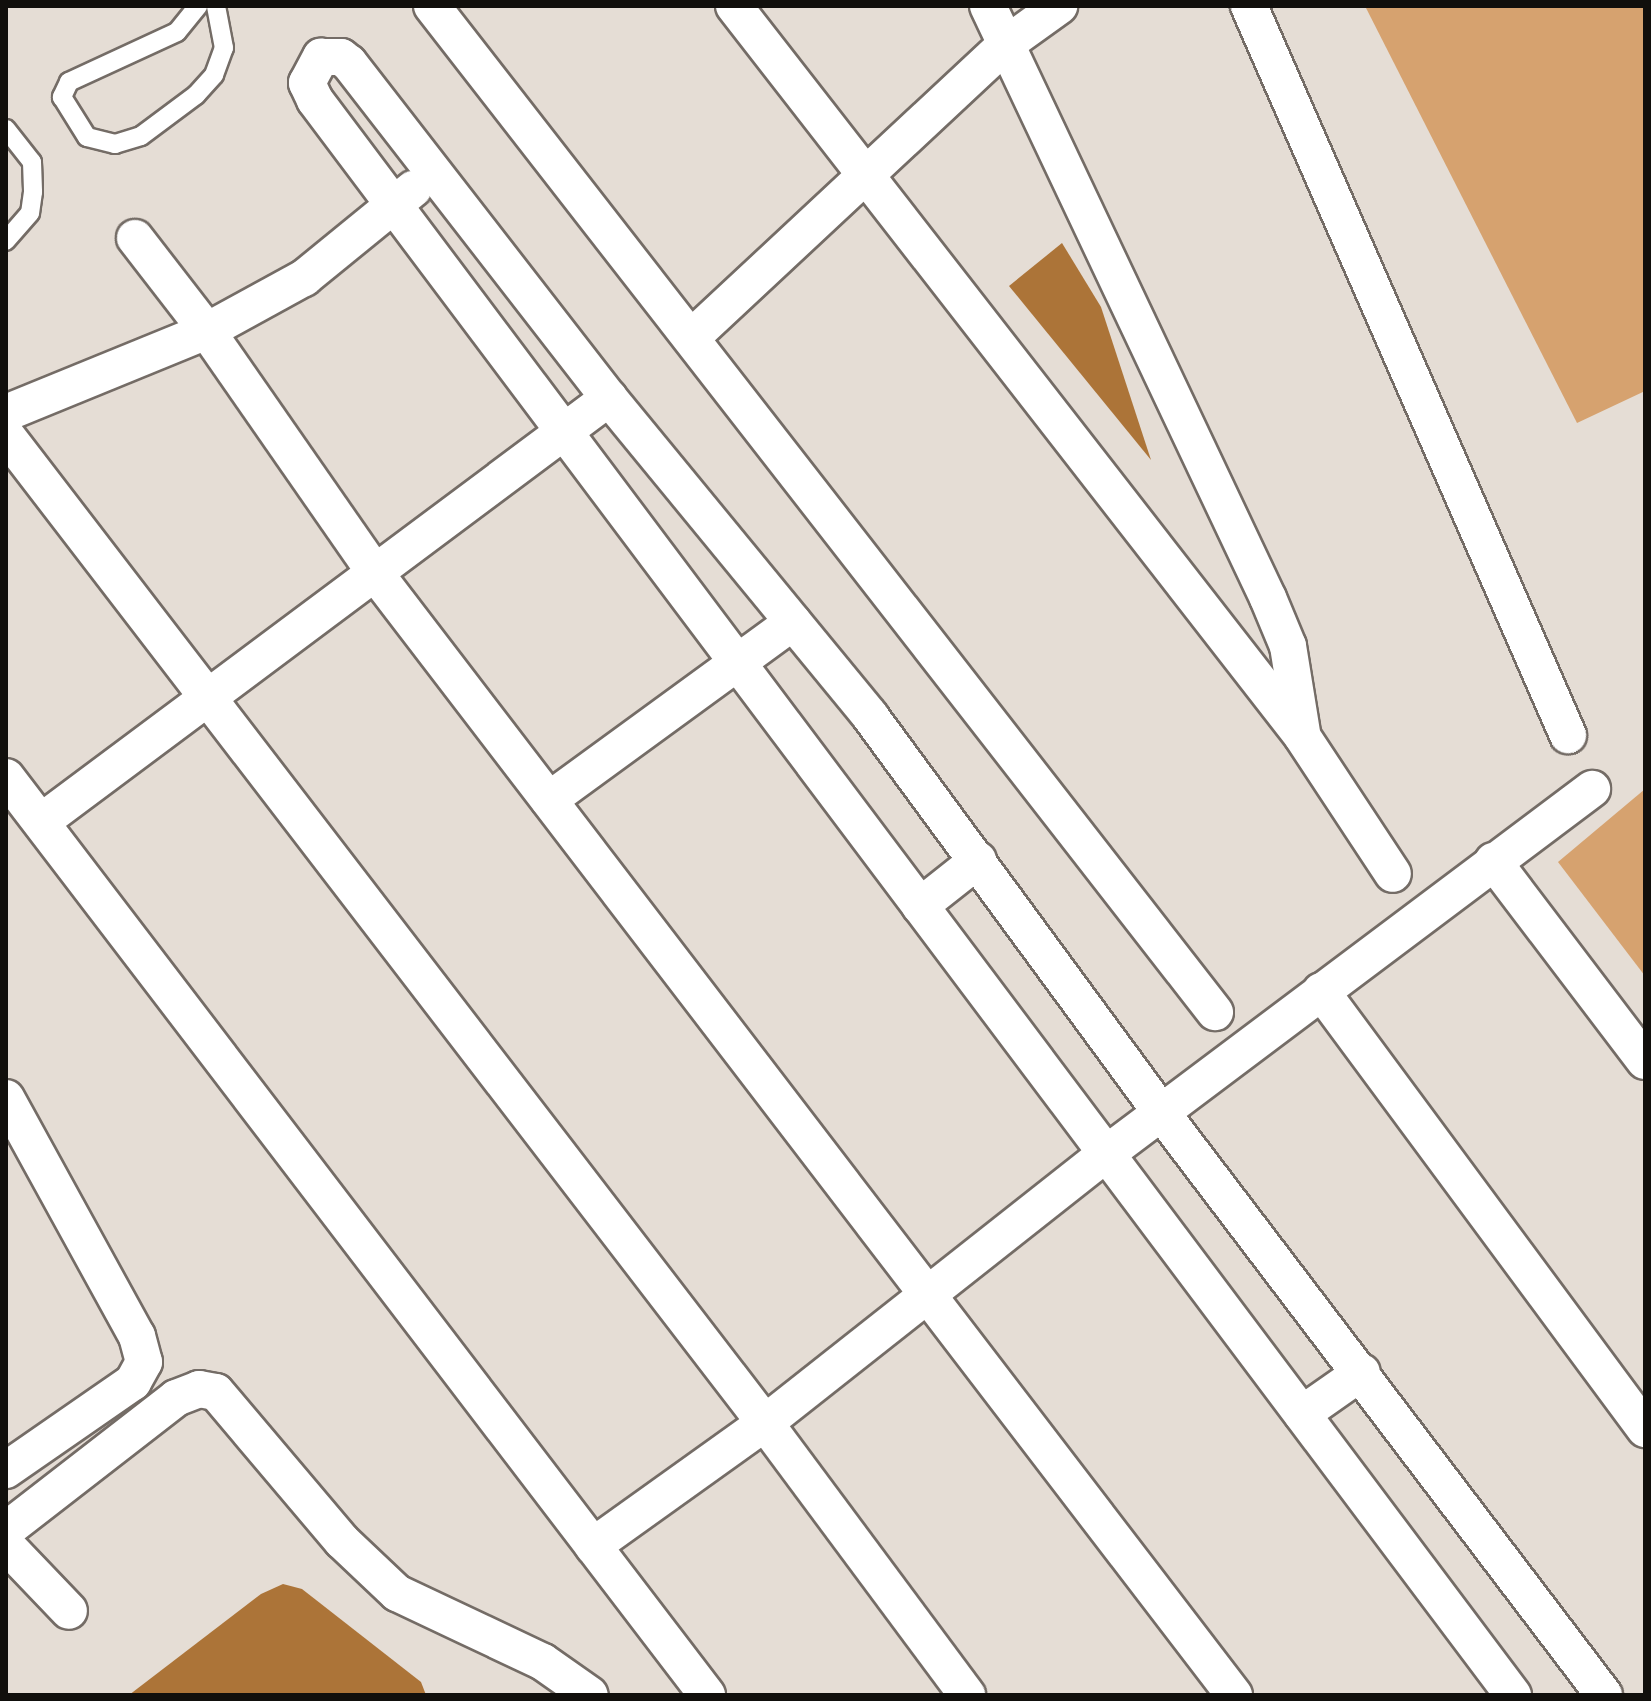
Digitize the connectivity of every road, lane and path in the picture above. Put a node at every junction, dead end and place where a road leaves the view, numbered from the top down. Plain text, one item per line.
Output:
1 (198, 6) edge
2 (216, 6) edge
3 (432, 6) edge
4 (734, 6) edge
5 (988, 6) edge
6 (1059, 6) edge
7 (1249, 6) edge
8 (1005, 45) junction
9 (6, 129) edge
10 (433, 172) junction
11 (863, 175) junction
12 (395, 204) junction
13 (135, 238) dead end
14 (6, 241) edge
15 (207, 331) junction
16 (691, 338) junction
17 (609, 398) junction
18 (6, 413) edge
19 (563, 432) junction
20 (6, 435) edge
21 (375, 573) junction
22 (793, 622) junction
23 (739, 666) junction
24 (209, 696) junction
25 (1568, 735) dead end
26 (1302, 736) junction
27 (6, 777) edge
28 (1592, 789) dead end
29 (549, 800) junction
30 (41, 822) junction
31 (978, 860) junction
32 (1493, 861) junction
33 (1393, 874) dead end
34 (920, 906) junction
35 (1321, 991) junction
36 (1215, 1012) dead end
37 (1645, 1061) edge
38 (6, 1098) edge
39 (1161, 1112) junction
40 (1106, 1154) junction
41 (927, 1295) junction
42 (1362, 1372) junction
43 (1302, 1414) junction
44 (765, 1423) junction
45 (1645, 1429) edge
46 (10, 1457) edge
47 (6, 1530) edge
48 (6, 1545) edge
49 (593, 1546) junction
50 (69, 1611) dead end
51 (590, 1695) edge
52 (707, 1695) edge
53 (967, 1695) edge
54 (1234, 1695) edge
55 (1513, 1695) edge
56 (1604, 1695) edge

1 - 2 lane
3 - 16 street
4 - 11 street
5 - 8 street
6 - 8 street
7 - 25 street
8 - 11 street
8 - 26 street
9 - 14 lane
10 - 12 street
10 - 12 street
10 - 17 street
11 - 16 street
11 - 26 street
12 - 15 street
12 - 19 street
13 - 15 street
15 - 18 street
15 - 21 street
16 - 36 street
17 - 19 street
17 - 22 street
19 - 21 street
19 - 23 street
20 - 24 street
21 - 24 street
21 - 29 street
22 - 23 street
22 - 31 street
23 - 29 street
23 - 34 street
24 - 30 street
24 - 44 street
26 - 33 street
27 - 30 street
28 - 32 street
29 - 41 street
30 - 49 street
31 - 34 street
31 - 39 street
32 - 35 street
32 - 37 street
34 - 40 street
35 - 39 street
35 - 45 street
38 - 46 street
39 - 40 street
39 - 42 street
40 - 41 street
40 - 43 street
41 - 44 street
41 - 54 street
42 - 43 street
42 - 56 street
43 - 55 street
44 - 49 street
44 - 53 street
47 - 51 street
48 - 50 street
49 - 52 street

